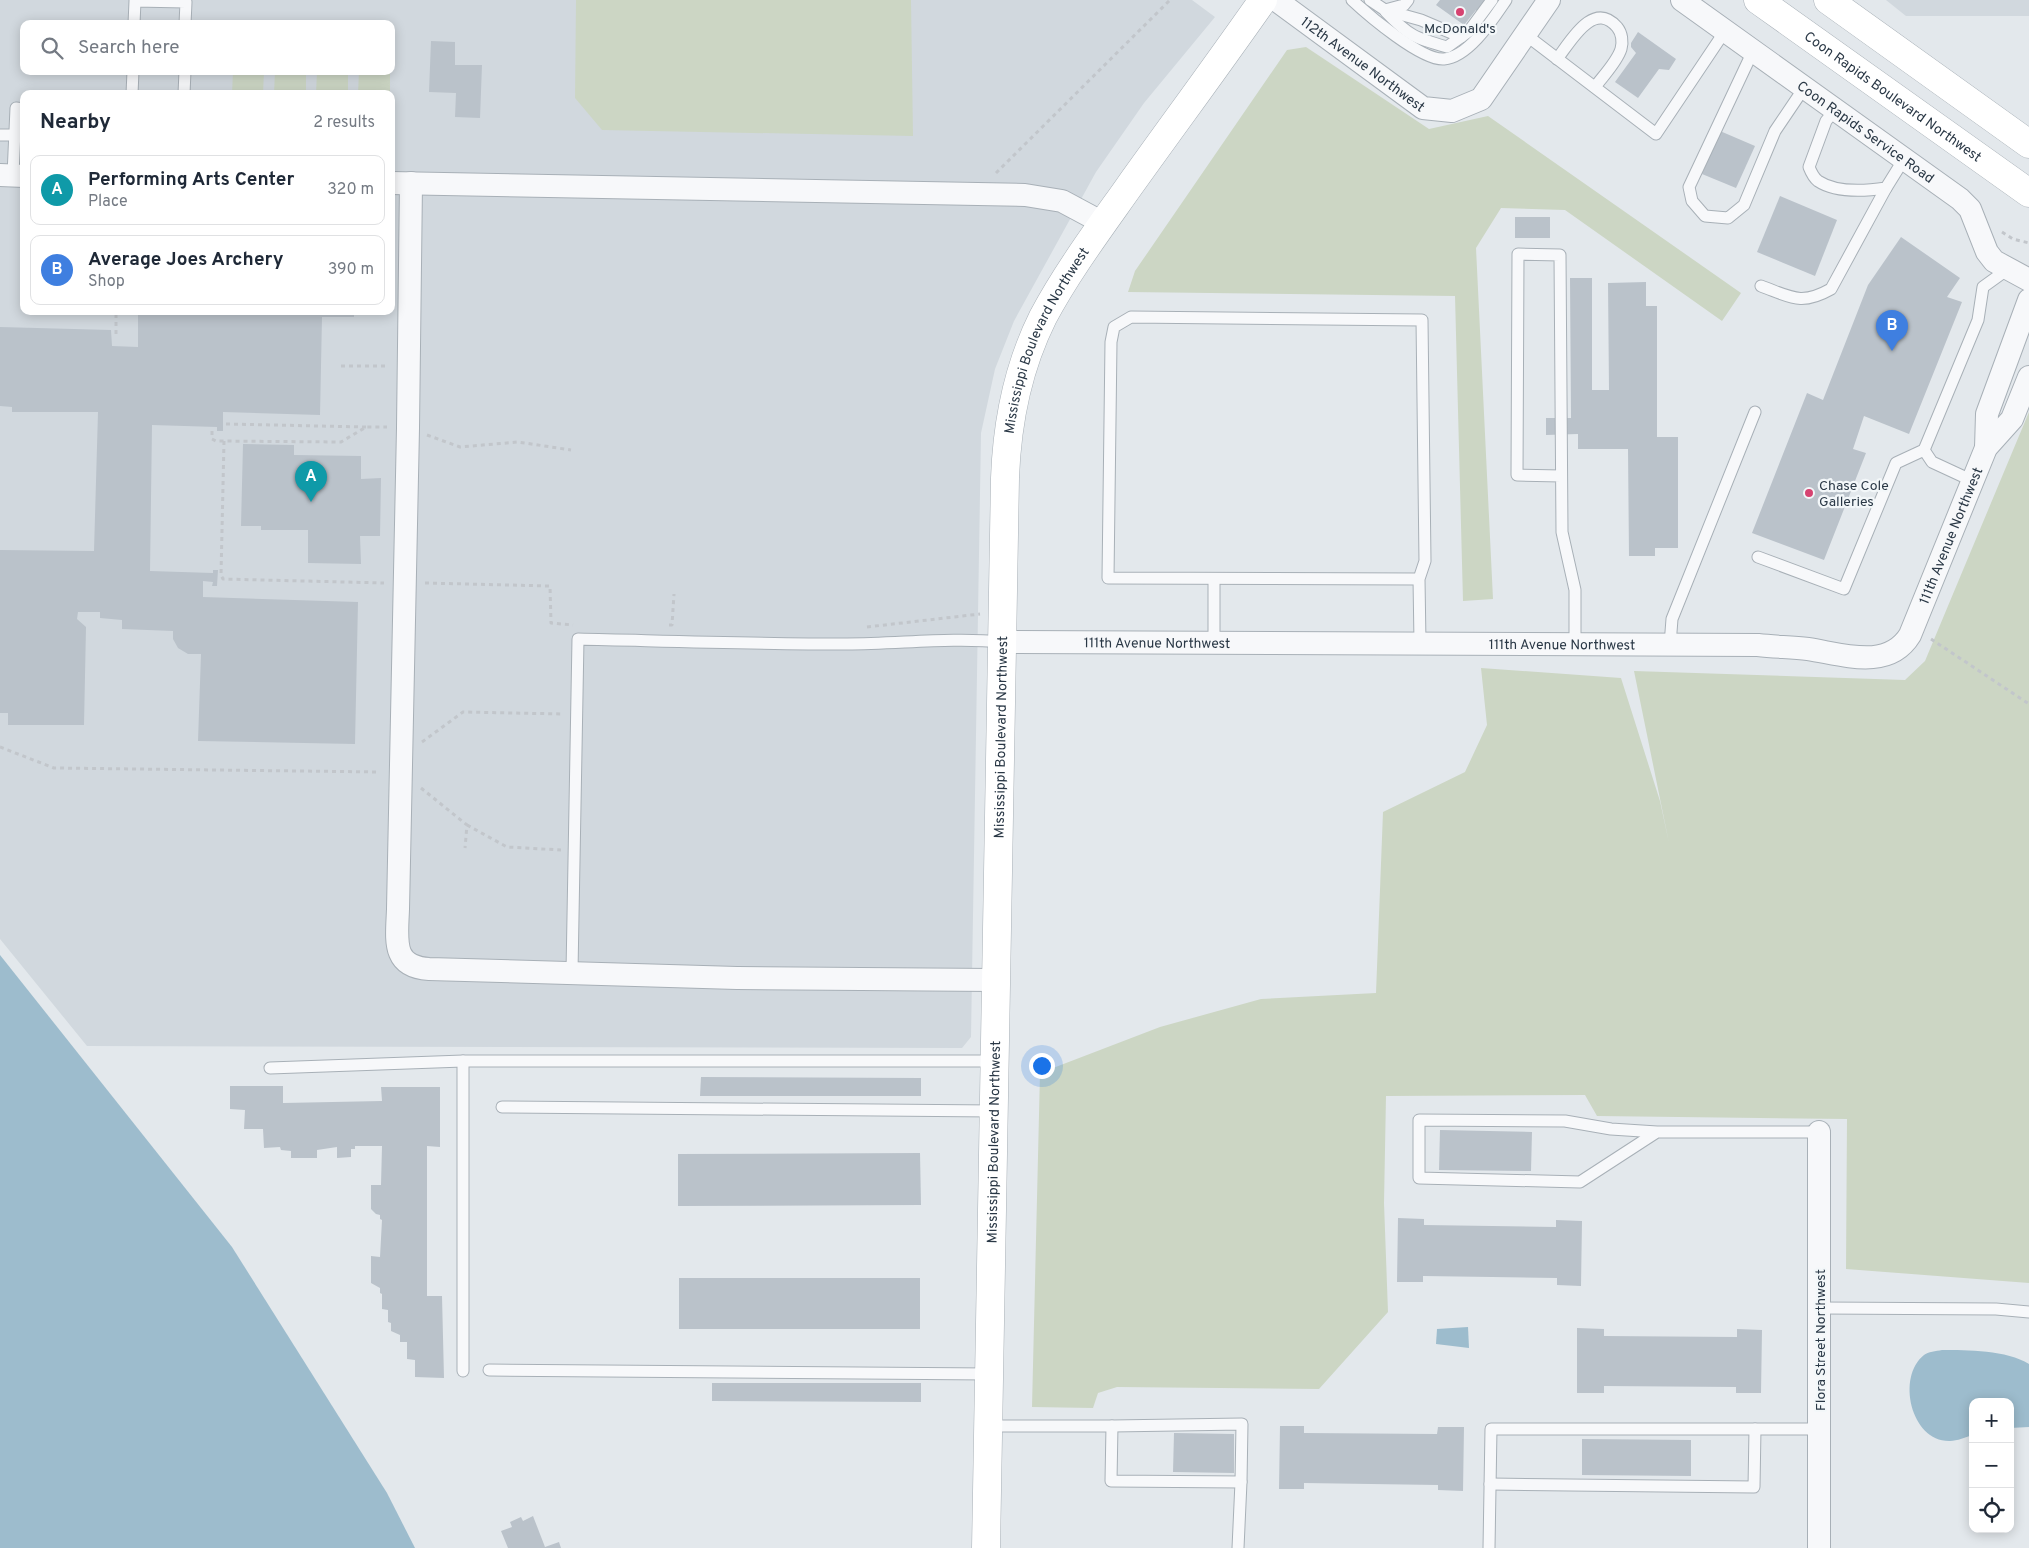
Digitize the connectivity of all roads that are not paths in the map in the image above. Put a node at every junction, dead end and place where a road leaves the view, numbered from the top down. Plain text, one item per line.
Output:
1 (1352, 0) edge
2 (1370, 0) edge
3 (1408, 0) edge
4 (1492, 0) edge
5 (1506, 0) edge
6 (1549, 0) edge
7 (1682, 0) edge
8 (1758, 0) edge
9 (1828, 0) edge
10 (1263, 1) edge
11 (1384, 10) junction
12 (134, 20) edge
13 (185, 20) edge
14 (1726, 31) junction
15 (1526, 35) junction
16 (1461, 37) junction
17 (1753, 51) junction
18 (1558, 59) junction
19 (133, 75) edge
20 (185, 75) edge
21 (1595, 87) junction
22 (1804, 88) junction
23 (132, 90) edge
24 (184, 90) edge
25 (20, 108) edge
26 (1834, 110) junction
27 (0, 135) edge
28 (14, 135) junction
29 (2029, 144) edge
30 (1904, 159) junction
31 (12, 175) edge
32 (401, 183) edge
33 (1886, 188) junction
34 (2029, 193) edge
35 (1103, 223) junction
36 (2008, 269) junction
37 (2029, 280) edge
38 (1760, 286) dead end
39 (2029, 300) edge
40 (2029, 377) edge
41 (1755, 412) dead end
42 (1986, 448) junction
43 (1924, 450) junction
44 (1561, 476) junction
45 (1973, 481) junction
46 (1758, 557) dead end
47 (1214, 578) junction
48 (1419, 579) junction
49 (1002, 642) junction
50 (1214, 642) junction
51 (1420, 643) junction
52 (1575, 645) junction
53 (1670, 645) junction
54 (572, 972) junction
55 (994, 980) junction
56 (994, 1060) junction
57 (463, 1062) junction
58 (270, 1068) dead end
59 (502, 1107) dead end
60 (994, 1111) junction
61 (1657, 1132) junction
62 (1819, 1132) joint
63 (1821, 1308) junction
64 (2029, 1312) edge
65 (462, 1370) dead end
66 (489, 1370) dead end
67 (988, 1374) junction
68 (987, 1426) junction
69 (1112, 1426) junction
70 (1755, 1429) junction
71 (1819, 1429) junction
72 (1241, 1482) junction
73 (1490, 1484) junction
74 (986, 1548) edge
75 (1238, 1548) edge
76 (1489, 1548) edge
77 (1819, 1548) edge

1 - 5 lane
2 - 11 lane
3 - 11 lane
4 - 16 lane
6 - 15 street, 112th Avenue Northwest
7 - 14 street, Coon Rapids Service Road
8 - 34 street, Coon Rapids Boulevard Northwest
9 - 29 street
10 - 15 street, 112th Avenue Northwest
10 - 35 street, Mississippi Boulevard Northwest
11 - 16 lane
11 - 16 lane
12 - 13 lane
14 - 17 street, Coon Rapids Service Road
14 - 21 lane
15 - 18 lane
17 - 22 street, Coon Rapids Service Road
17 - 22 lane
18 - 21 lane
18 - 21 lane
19 - 23 lane
20 - 24 lane
22 - 26 street, Coon Rapids Service Road
25 - 28 lane
26 - 30 street, Coon Rapids Service Road
26 - 33 lane
27 - 28 lane
28 - 31 lane
30 - 33 lane
30 - 36 street, Coon Rapids Service Road
32 - 35 street
32 - 54 street
33 - 38 lane
35 - 49 street, Mississippi Boulevard Northwest
36 - 37 street, Coon Rapids Service Road
36 - 43 lane
39 - 42 street, 111th Avenue Northwest
40 - 42 street, 111th Avenue Northwest
41 - 53 lane
42 - 45 street, 111th Avenue Northwest
43 - 45 lane
43 - 46 lane
44 - 44 lane
44 - 52 lane
45 - 53 street, 111th Avenue Northwest
47 - 48 lane
47 - 48 lane
47 - 50 lane
48 - 51 lane
49 - 50 street, 111th Avenue Northwest
49 - 54 lane
49 - 55 street, Mississippi Boulevard Northwest
50 - 51 street, 111th Avenue Northwest
51 - 52 street, 111th Avenue Northwest
52 - 53 street, 111th Avenue Northwest
54 - 55 street
55 - 56 street, Mississippi Boulevard Northwest
56 - 57 lane
56 - 60 street, Mississippi Boulevard Northwest
57 - 58 lane
57 - 65 lane
59 - 60 lane
60 - 67 street, Mississippi Boulevard Northwest
61 - 61 lane
61 - 62 lane
62 - 63 street, Flora Street Northwest
63 - 64 lane
63 - 71 street, Flora Street Northwest
66 - 67 lane
67 - 68 street, Mississippi Boulevard Northwest
68 - 69 lane
68 - 74 street, Mississippi Boulevard Northwest
69 - 72 lane
69 - 72 lane
70 - 71 lane
70 - 73 lane
70 - 73 lane
71 - 77 street, Flora Street Northwest
72 - 75 lane
73 - 76 lane

